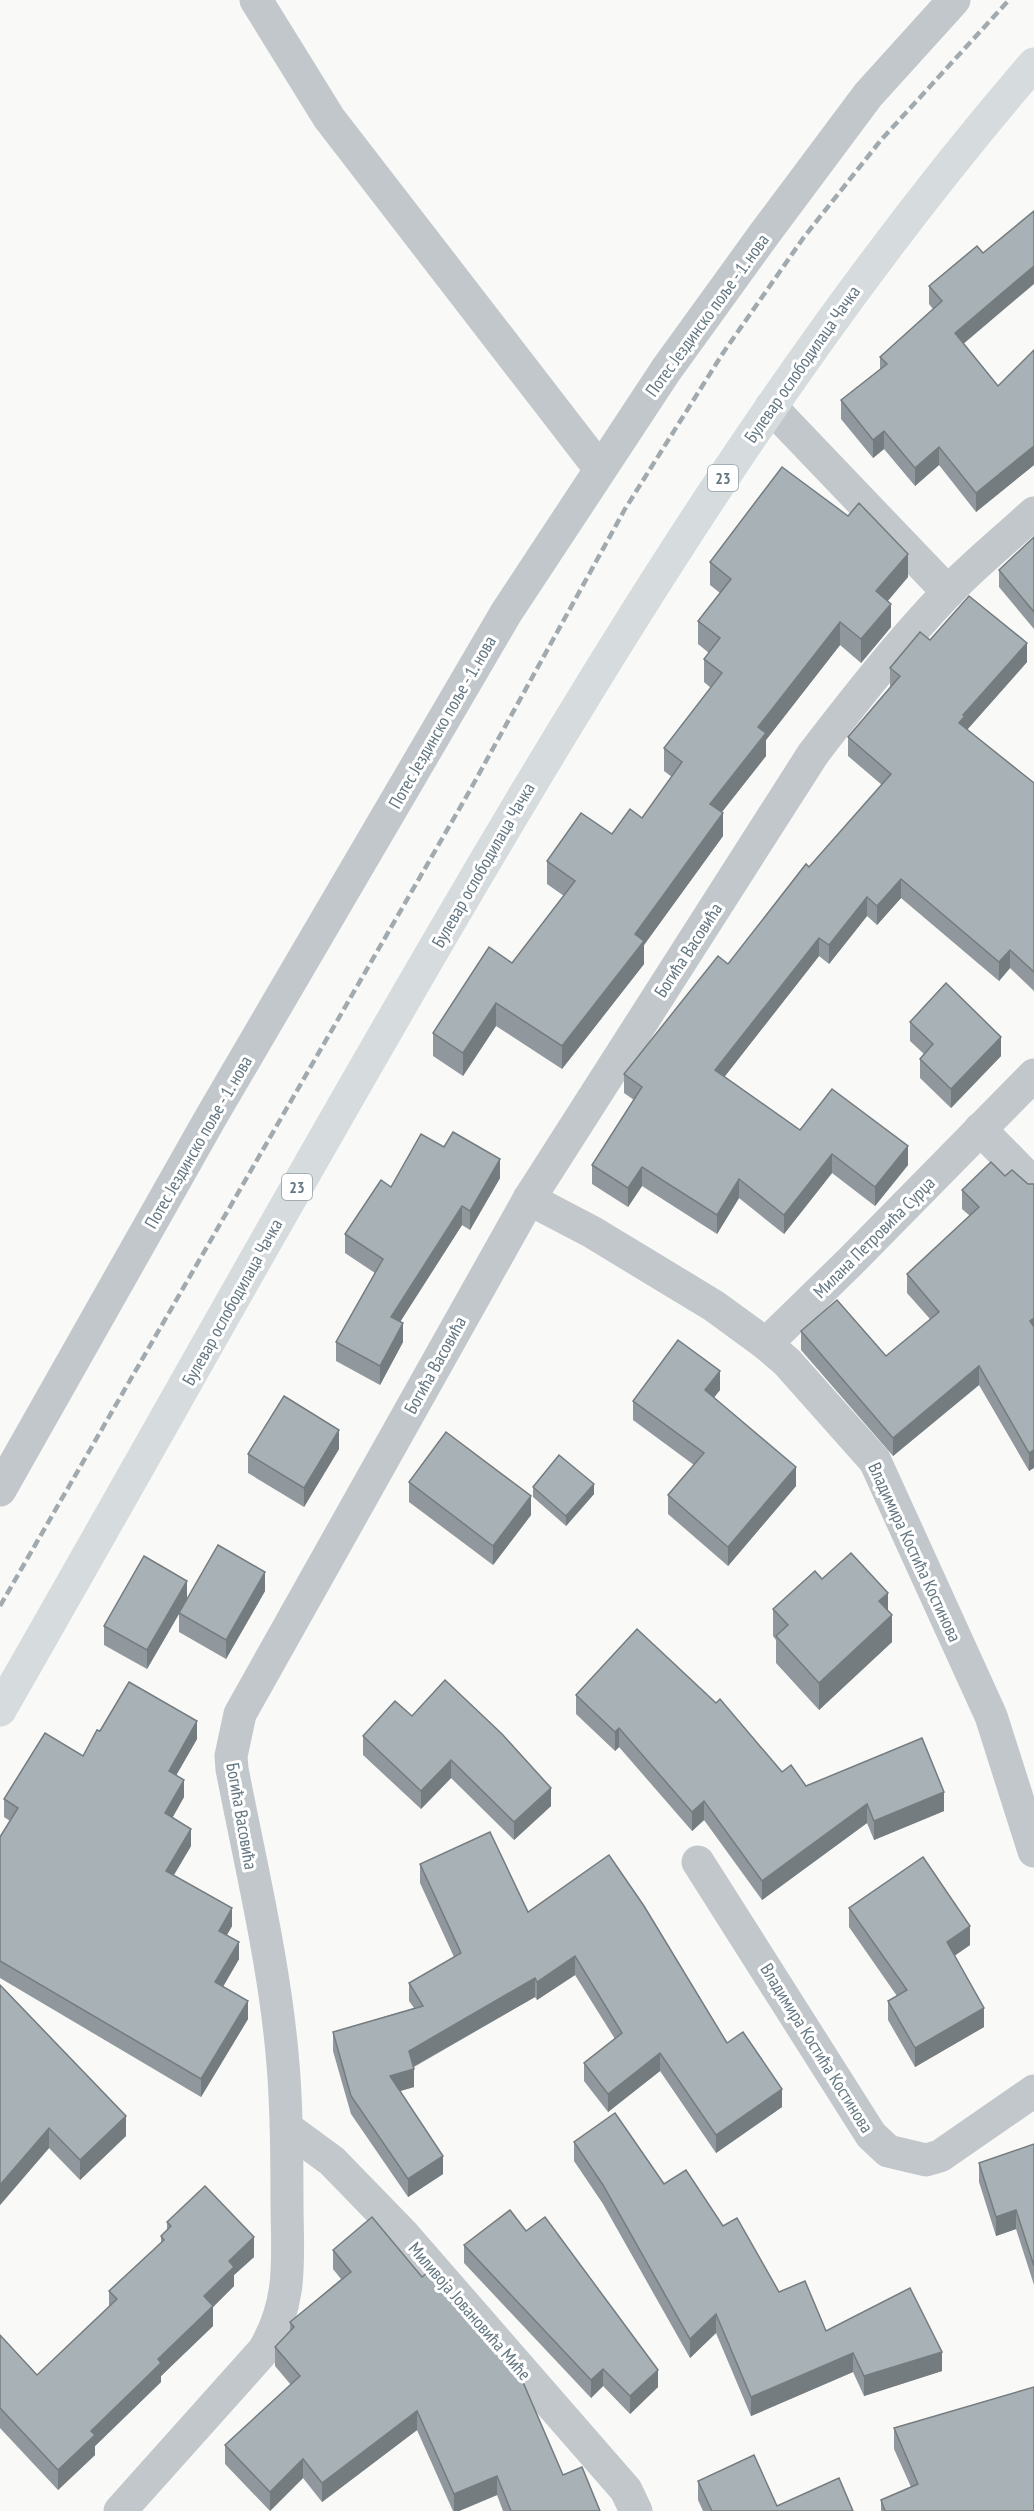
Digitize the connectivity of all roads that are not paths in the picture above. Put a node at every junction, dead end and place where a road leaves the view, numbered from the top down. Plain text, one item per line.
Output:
1 (256, 0) edge
2 (954, 0) edge
3 (1034, 64) edge
4 (771, 407) junction
5 (600, 469) junction
6 (1034, 513) edge
7 (948, 592) junction
8 (1034, 1075) edge
9 (980, 1129) junction
10 (1034, 1184) edge
11 (529, 1199) junction
12 (766, 1344) junction
13 (0, 1490) edge
14 (0, 1710) edge
15 (1034, 1851) edge
16 (698, 1862) dead end
17 (1034, 2091) edge
18 (287, 2128) junction
19 (120, 2511) edge
20 (636, 2511) edge

1 - 5 street
2 - 5 street, Потес Јездинско поље - 1. нова
3 - 4 main road, Булевар ослободилаца Чачка / 23
4 - 7 street
4 - 14 main road, Булевар ослободилаца Чачка / 23
5 - 13 street, Потес Јездинско поље - 1. нова
6 - 7 street, Богића Васовића
7 - 11 street, Богића Васовића
8 - 9 street, Милана Петровића Сурџа
9 - 10 street
9 - 12 street, Милана Петровића Сурџа
11 - 12 street, Владимира Костића Костинова
11 - 18 street, Богића Васовића
12 - 15 street, Владимира Костића Костинова
16 - 17 street, Владимира Костића Костинова
18 - 19 street, Богића Васовића
18 - 20 street, Миливоја Јовановића Миће

